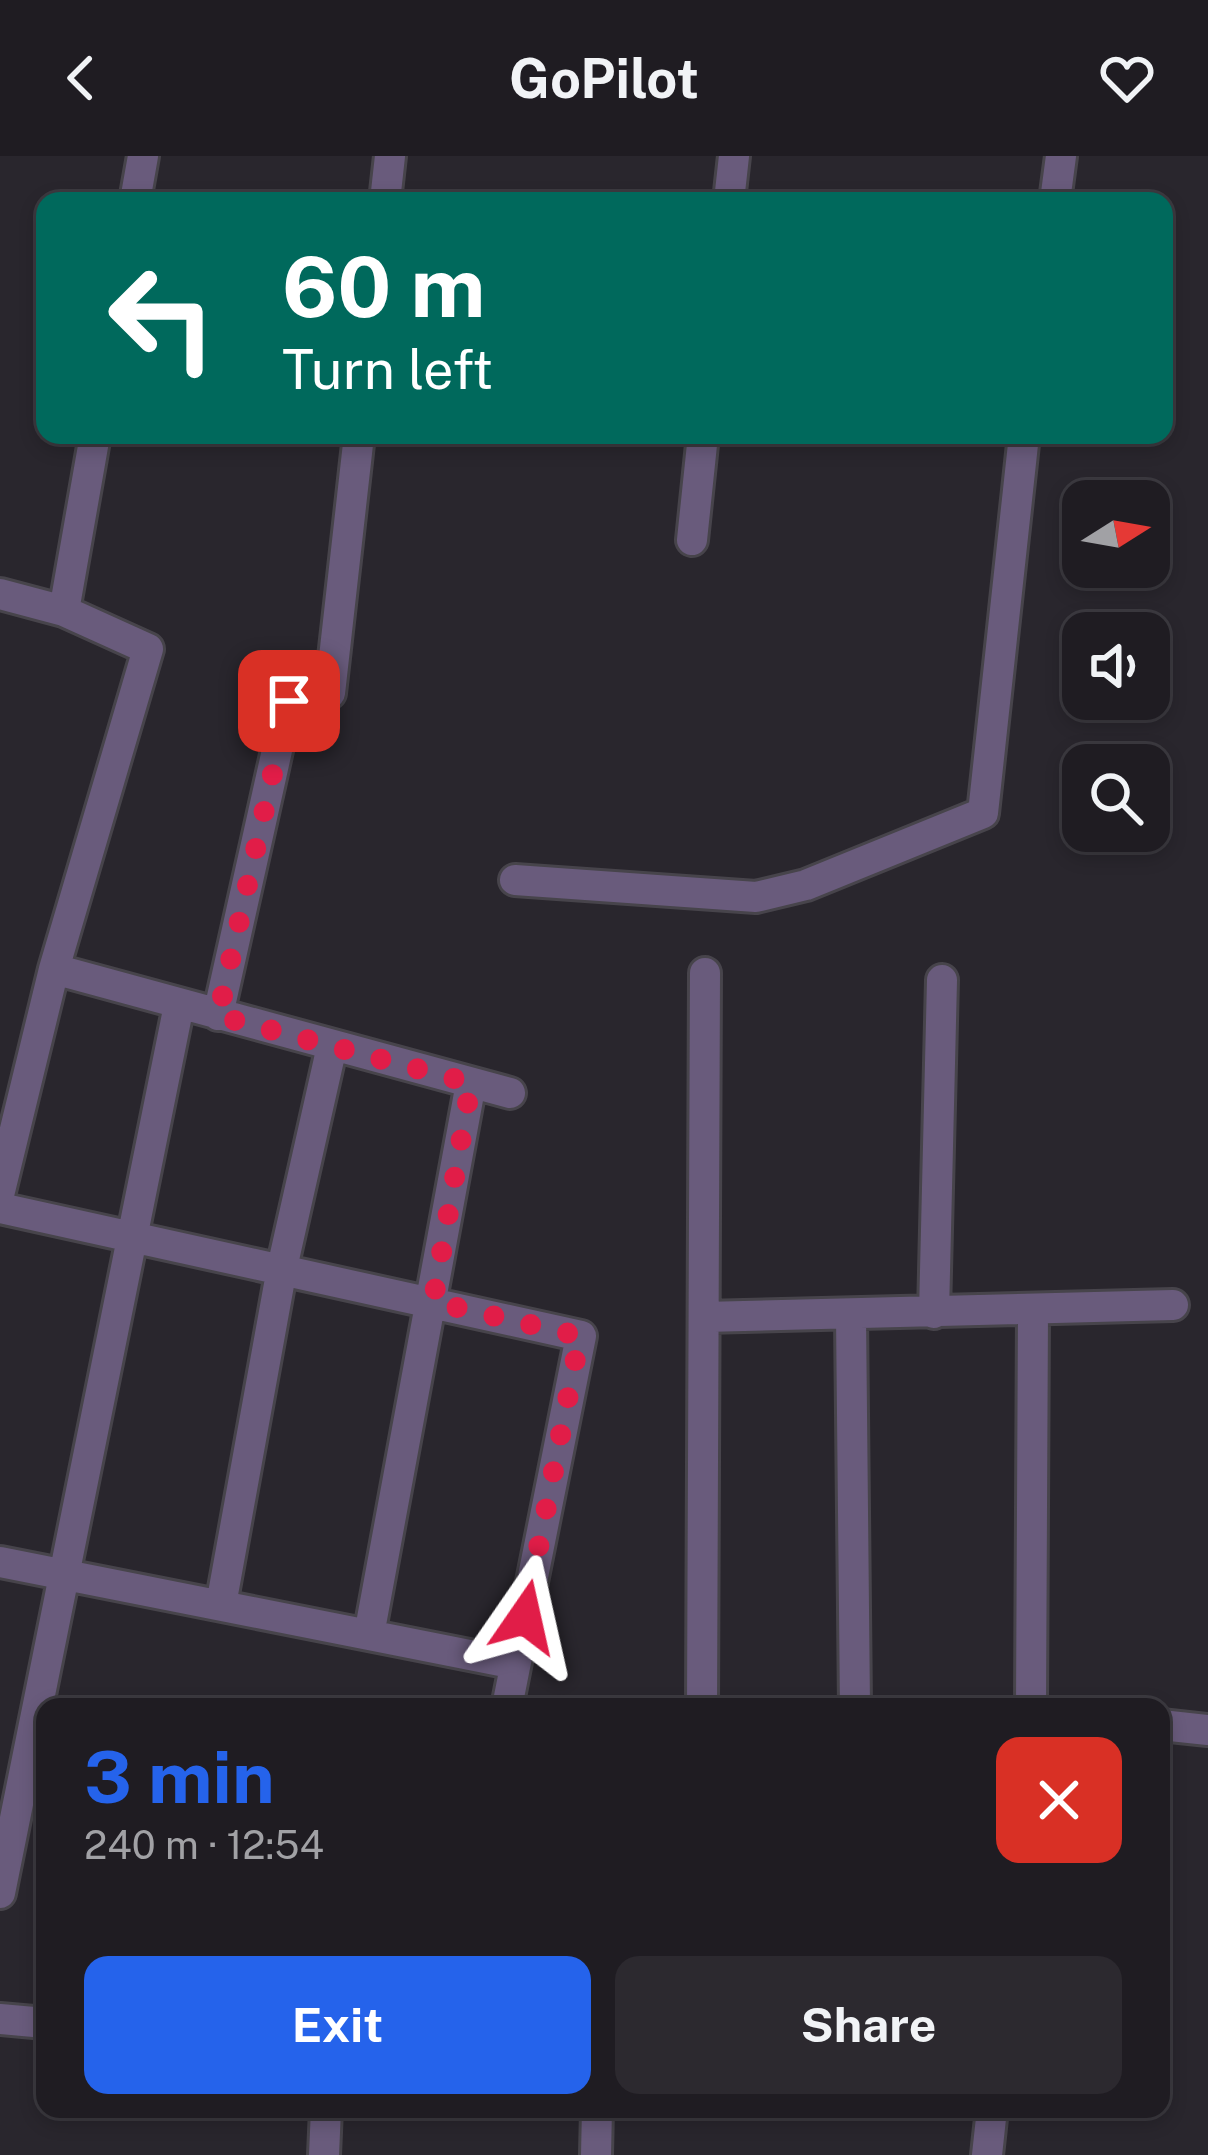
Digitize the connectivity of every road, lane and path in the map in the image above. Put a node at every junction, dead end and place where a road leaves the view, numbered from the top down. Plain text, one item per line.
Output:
1 (142, 156) edge
2 (390, 156) edge
3 (734, 156) edge
4 (1061, 156) edge
5 (136, 192) edge
6 (386, 192) edge
7 (730, 192) edge
8 (1056, 192) edge
9 (92, 444) edge
10 (358, 444) edge
11 (702, 444) edge
12 (1023, 444) edge
13 (692, 540) dead end
14 (0, 594) edge
15 (64, 611) junction
16 (515, 880) dead end
17 (54, 969) junction
18 (705, 973) dead end
19 (942, 980) dead end
20 (179, 1005) junction
21 (218, 1016) junction
22 (332, 1046) junction
23 (471, 1083) junction
24 (510, 1093) dead end
25 (0, 1191) edge
26 (0, 1208) edge
27 (132, 1233) junction
28 (282, 1268) junction
29 (433, 1302) junction
30 (1173, 1306) dead end
31 (1033, 1311) junction
32 (934, 1313) junction
33 (851, 1315) junction
34 (704, 1317) junction
35 (0, 1562) edge
36 (64, 1574) junction
37 (221, 1605) junction
38 (369, 1635) junction
39 (515, 1664) junction
40 (39, 1698) edge
41 (509, 1698) edge
42 (702, 1698) edge
43 (855, 1698) edge
44 (1031, 1698) edge
45 (36, 1714) edge
46 (1170, 1726) edge
47 (1208, 1730) edge
48 (0, 1893) edge
49 (0, 2019) edge
50 (36, 2023) edge
51 (326, 2118) edge
52 (597, 2118) edge
53 (991, 2118) edge
54 (324, 2155) edge
55 (596, 2155) edge
56 (988, 2155) edge

1 - 5 street
2 - 6 street
3 - 7 street
4 - 8 street
9 - 15 street
10 - 21 street
11 - 13 street
12 - 16 street
14 - 15 street
15 - 17 street
17 - 20 street
17 - 25 street
18 - 34 street
19 - 32 street
20 - 21 street
20 - 27 street
21 - 22 street
22 - 23 street
22 - 28 street
23 - 24 street
23 - 29 street
26 - 27 street
27 - 28 street
27 - 36 street
28 - 29 street
28 - 37 street
29 - 38 street
29 - 39 street
30 - 31 street
31 - 32 street
31 - 44 street
32 - 33 street
33 - 34 street
33 - 43 street
34 - 42 street
35 - 36 street
36 - 37 street
36 - 40 street
37 - 38 street
38 - 39 street
39 - 41 street
45 - 48 street
46 - 47 street
49 - 50 street
51 - 54 street
52 - 55 street
53 - 56 street

